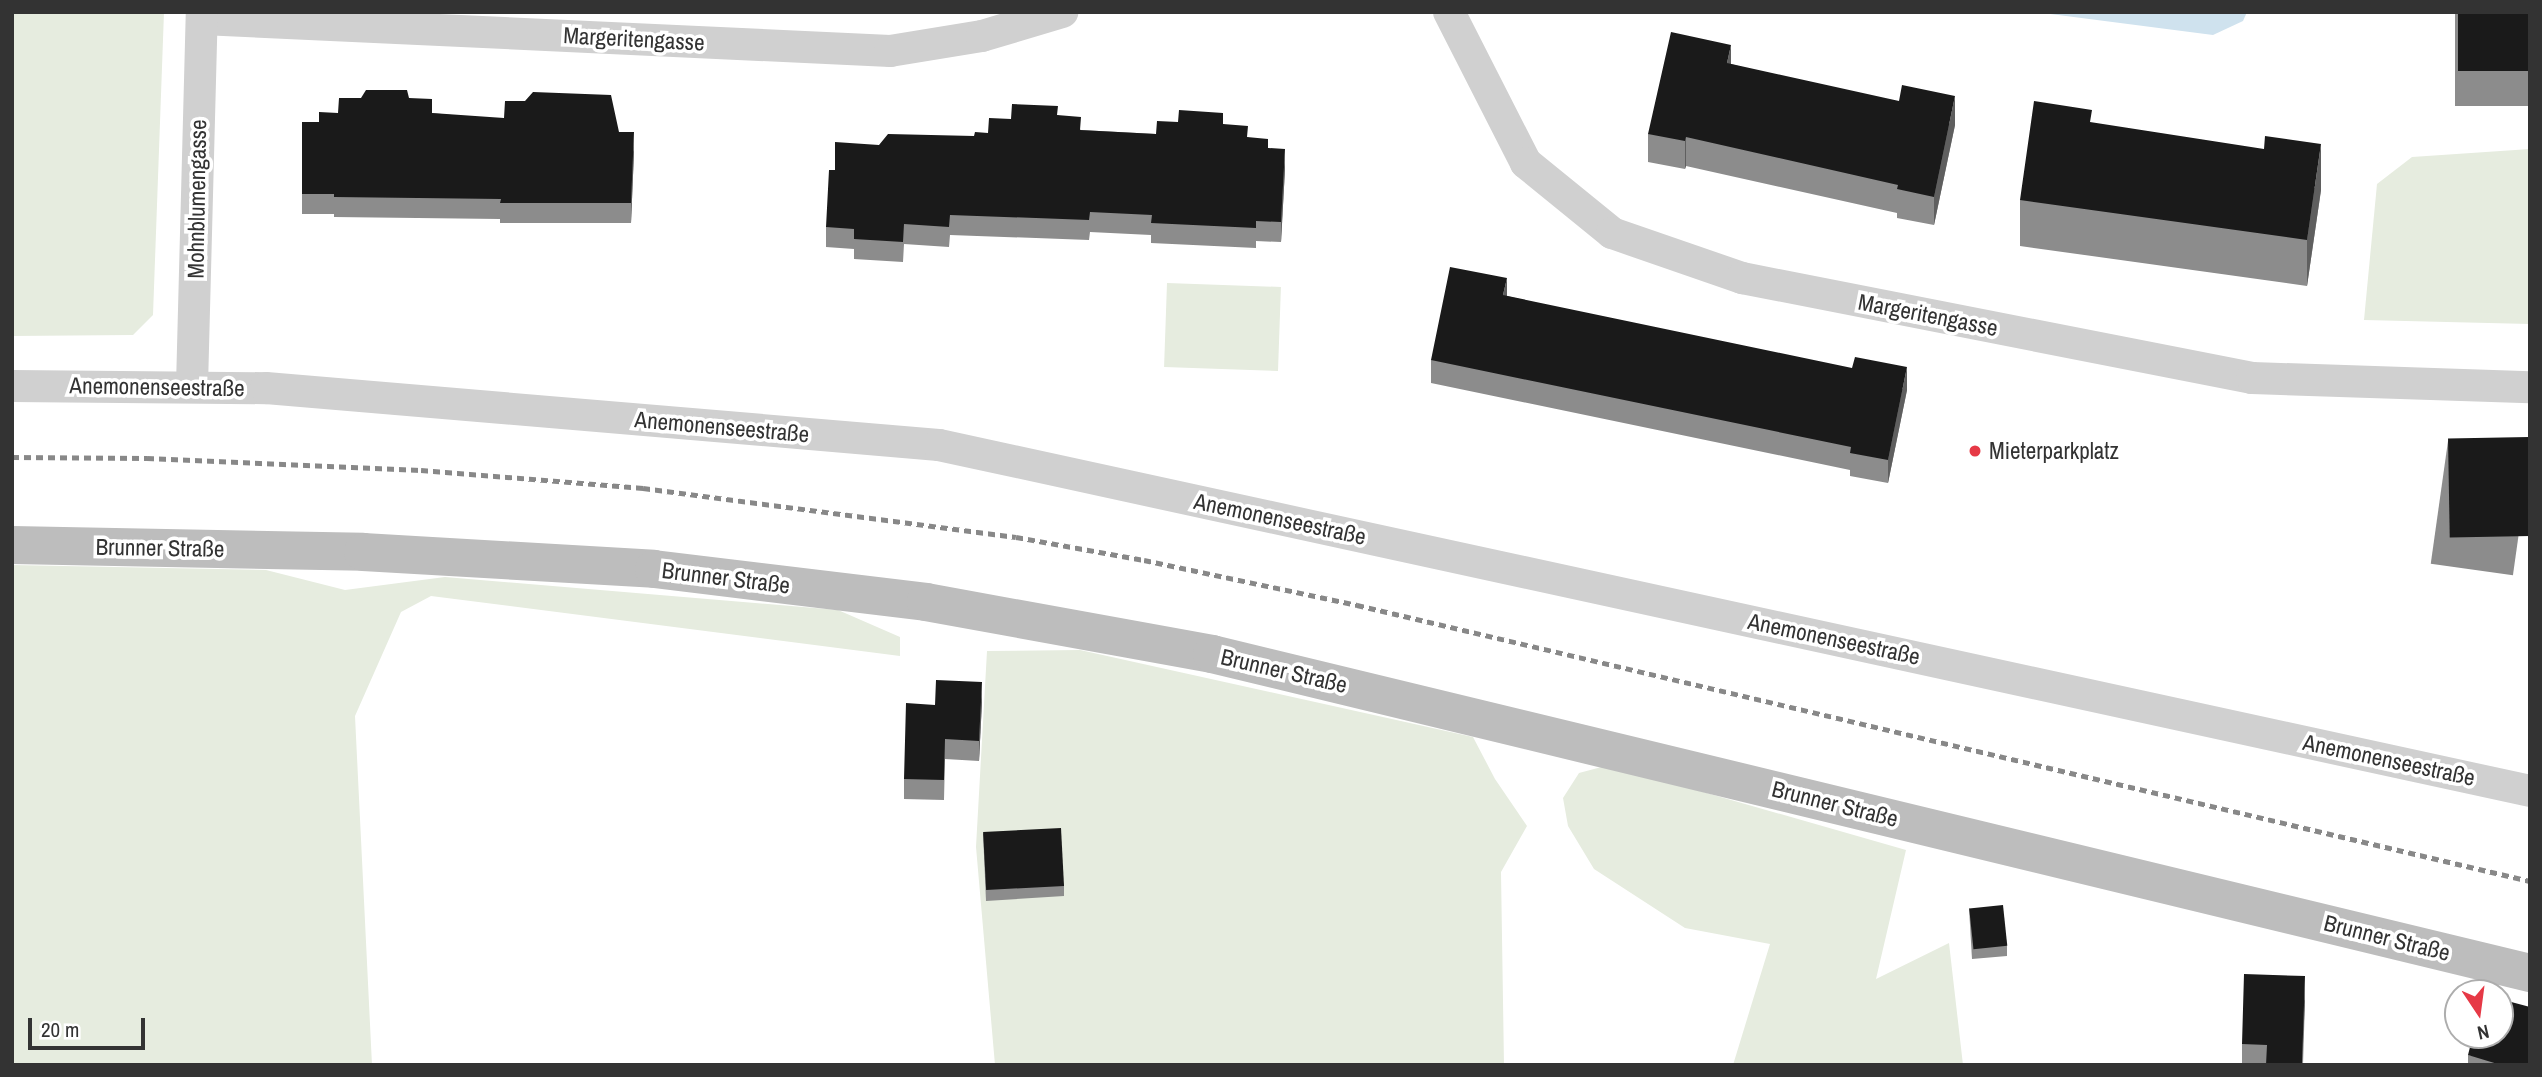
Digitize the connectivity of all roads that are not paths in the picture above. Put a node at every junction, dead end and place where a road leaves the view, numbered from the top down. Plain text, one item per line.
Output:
1 (1062, 12) edge
2 (1449, 12) edge
3 (202, 15) edge
4 (12, 386) edge
5 (192, 386) junction
6 (2530, 387) edge
7 (12, 545) edge
8 (2530, 790) edge
9 (2530, 973) edge

1 - 3 street, Margeritengasse
2 - 6 street, Margeritengasse
3 - 5 street, Mohnblumengasse
4 - 5 street, Anemonenseestraße
5 - 8 street, Anemonenseestraße
7 - 9 main road, Brunner Straße

